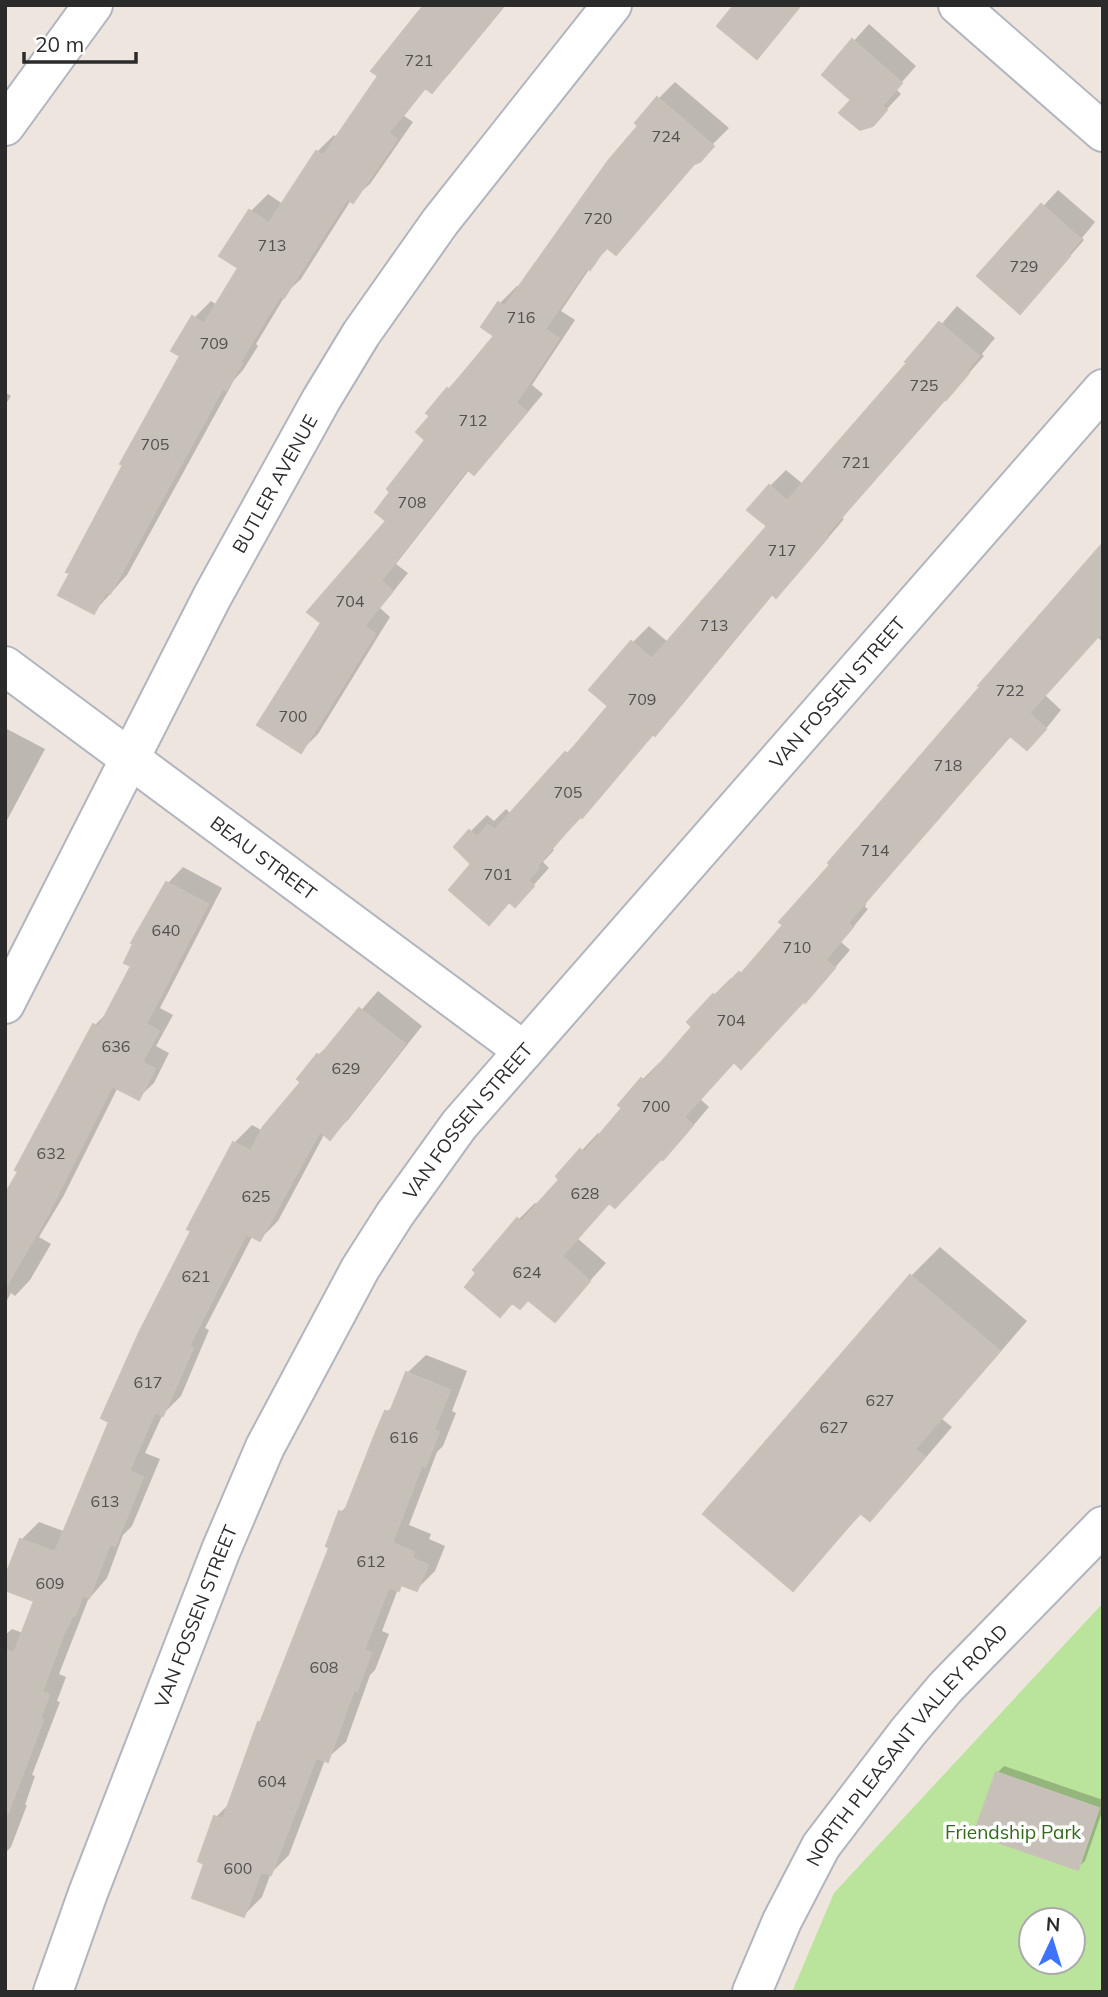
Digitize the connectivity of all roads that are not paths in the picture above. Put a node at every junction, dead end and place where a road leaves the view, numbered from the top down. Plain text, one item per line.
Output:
1 (93, 5) edge
2 (612, 5) edge
3 (958, 5) edge
4 (5, 126) edge
5 (1103, 132) edge
6 (1103, 389) edge
7 (5, 666) edge
8 (131, 761) junction
9 (5, 1004) edge
10 (524, 1051) junction
11 (1103, 1526) edge
12 (53, 1992) edge
13 (752, 1992) edge

1 - 4 street
2 - 8 street, BUTLER AVENUE
3 - 5 street
6 - 10 street, VAN FOSSEN STREET
7 - 8 street, BEAU STREET
8 - 9 street, BUTLER AVENUE
8 - 10 street, BEAU STREET
10 - 12 street, VAN FOSSEN STREET
11 - 13 street, NORTH PLEASANT VALLEY ROAD

